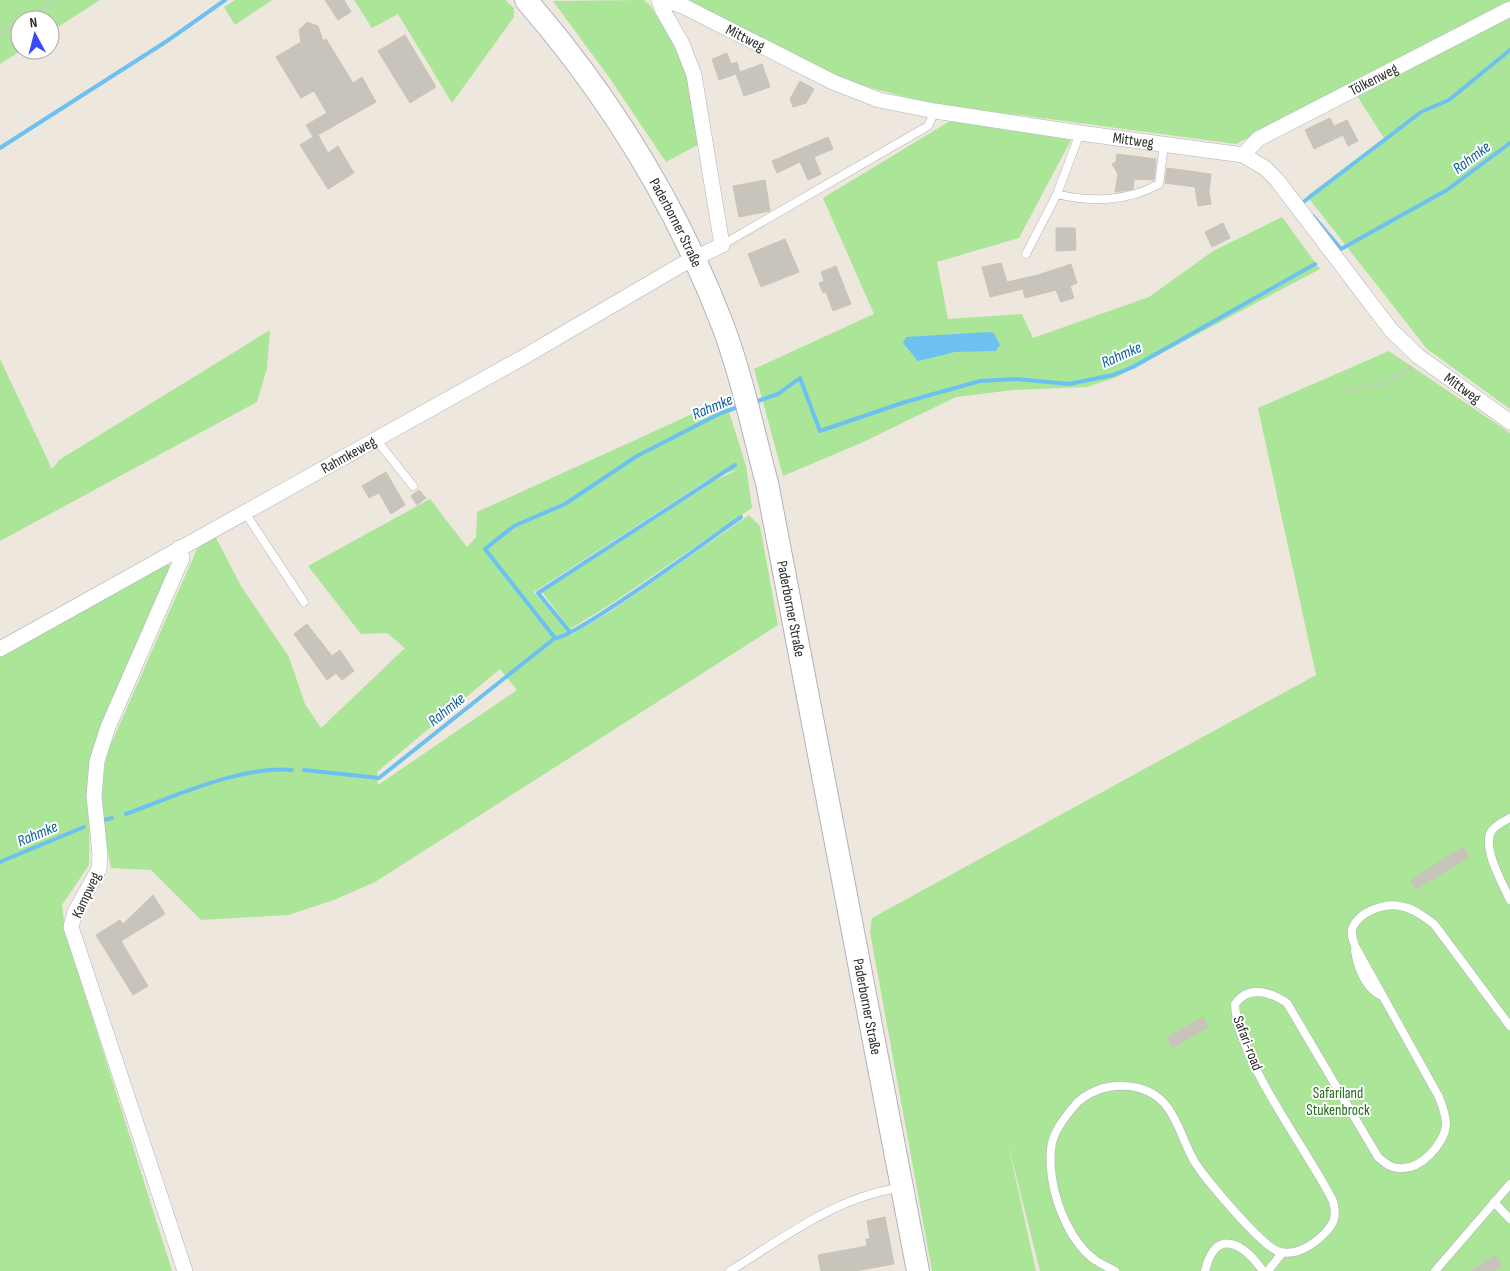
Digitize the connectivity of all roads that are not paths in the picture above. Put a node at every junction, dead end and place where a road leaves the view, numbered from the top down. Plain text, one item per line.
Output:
1 (659, 0) edge
2 (665, 0) edge
3 (532, 2) edge
4 (1510, 9) edge
5 (935, 112) junction
6 (1080, 134) junction
7 (1164, 144) junction
8 (1243, 154) junction
9 (1057, 194) junction
10 (722, 245) junction
11 (1026, 254) dead end
12 (694, 259) junction
13 (1510, 422) edge
14 (375, 438) junction
15 (413, 486) dead end
16 (244, 511) junction
17 (179, 548) junction
18 (304, 602) dead end
19 (0, 648) edge
20 (1510, 818) edge
21 (1510, 900) edge
22 (1510, 1026) edge
23 (1510, 1184) edge
24 (902, 1188) junction
25 (1494, 1202) junction
26 (1510, 1219) edge
27 (1282, 1253) junction
28 (185, 1271) edge
29 (730, 1271) edge
30 (918, 1271) edge
31 (1115, 1271) edge
32 (1205, 1271) edge
33 (1263, 1271) edge
34 (1268, 1271) edge
35 (1435, 1271) edge

1 - 10 street
2 - 5 street, Mittweg
3 - 12 main road, Paderborner Straße
4 - 8 street, Tölkenweg
5 - 6 street, Mittweg
5 - 10 lane
6 - 7 street, Mittweg
6 - 9 lane
7 - 8 street, Mittweg
7 - 9 lane
8 - 13 street, Mittweg
9 - 11 lane
10 - 12 street
12 - 14 street, Rahmkeweg
12 - 24 main road, Paderborner Straße
14 - 15 lane
14 - 16 street, Rahmkeweg
16 - 17 street, Rahmkeweg
16 - 18 lane
17 - 19 street, Rahmkeweg
17 - 28 street, Kampweg
20 - 21 lane
22 - 27 lane, Safari-road
23 - 25 lane
24 - 29 lane
24 - 30 main road, Paderborner Straße
25 - 26 lane
25 - 35 lane
27 - 31 lane
27 - 34 lane
32 - 33 lane

